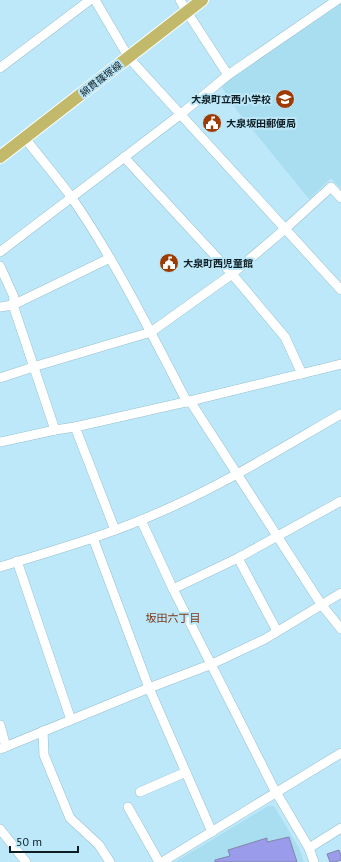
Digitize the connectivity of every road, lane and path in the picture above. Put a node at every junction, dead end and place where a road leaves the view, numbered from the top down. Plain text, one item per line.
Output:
1 (90, 0) edge
2 (95, 0) edge
3 (180, 0) edge
4 (202, 0) edge
5 (337, 0) edge
6 (187, 12) junction
7 (129, 58) junction
8 (1, 65) edge
9 (228, 75) junction
10 (180, 114) junction
11 (24, 138) junction
12 (0, 157) edge
13 (124, 157) junction
14 (71, 197) junction
15 (341, 198) edge
16 (285, 229) junction
17 (0, 252) edge
18 (110, 258) junction
19 (0, 266) edge
20 (232, 274) junction
21 (341, 290) edge
22 (13, 305) junction
23 (0, 307) edge
24 (151, 332) junction
25 (341, 364) edge
26 (34, 367) junction
27 (302, 374) junction
28 (0, 378) edge
29 (188, 402) junction
30 (341, 414) edge
31 (75, 427) junction
32 (55, 430) junction
33 (0, 442) edge
34 (237, 474) junction
35 (341, 501) edge
36 (141, 520) junction
37 (115, 530) junction
38 (277, 537) junction
39 (93, 538) junction
40 (238, 558) junction
41 (18, 561) junction
42 (0, 567) edge
43 (173, 589) junction
44 (341, 593) edge
45 (321, 604) junction
46 (341, 629) edge
47 (277, 631) junction
48 (212, 664) junction
49 (149, 688) junction
50 (71, 720) junction
51 (0, 725) edge
52 (43, 732) junction
53 (3, 748) edge
54 (341, 753) edge
55 (186, 772) junction
56 (140, 792) dead end
57 (277, 792) junction
58 (128, 807) dead end
59 (341, 828) edge
60 (0, 829) edge
61 (212, 832) junction
62 (309, 848) junction
63 (26, 862) edge
64 (110, 862) edge
65 (161, 862) edge
66 (314, 862) edge

1 - 8 street
2 - 7 street
3 - 6 street
4 - 6 main road, 綿貫篠塚線
5 - 9 street
6 - 7 main road, 綿貫篠塚線
6 - 9 street
7 - 10 street
7 - 11 main road, 綿貫篠塚線
9 - 10 street
10 - 13 street
10 - 16 street
11 - 12 main road, 綿貫篠塚線
11 - 14 street
13 - 14 street
13 - 20 street
14 - 17 street
14 - 18 street
15 - 16 street
16 - 20 street
16 - 21 street
18 - 22 street
18 - 24 street
19 - 22 street
20 - 24 street
20 - 27 street
22 - 23 street
22 - 26 street
24 - 26 street
24 - 29 street
25 - 27 street
26 - 28 street
26 - 32 street
27 - 29 street
29 - 31 street
29 - 34 street
30 - 34 street
31 - 32 street
31 - 37 street
32 - 33 street
34 - 36 street
34 - 38 street
35 - 38 street
36 - 37 street
36 - 43 street
37 - 39 street
38 - 40 street
38 - 45 street
39 - 41 street
39 - 49 street
40 - 43 street
40 - 47 street
41 - 42 street
41 - 50 street
43 - 48 street
44 - 45 street
45 - 46 street
45 - 47 street
47 - 48 street
48 - 49 street
48 - 57 street
49 - 50 street
49 - 55 street
50 - 52 street
51 - 53 street
52 - 53 street
52 - 64 street
54 - 57 street
55 - 56 street
55 - 61 street
57 - 61 street
57 - 62 street
58 - 65 street
59 - 62 street
60 - 63 street
61 - 65 street
62 - 66 street

